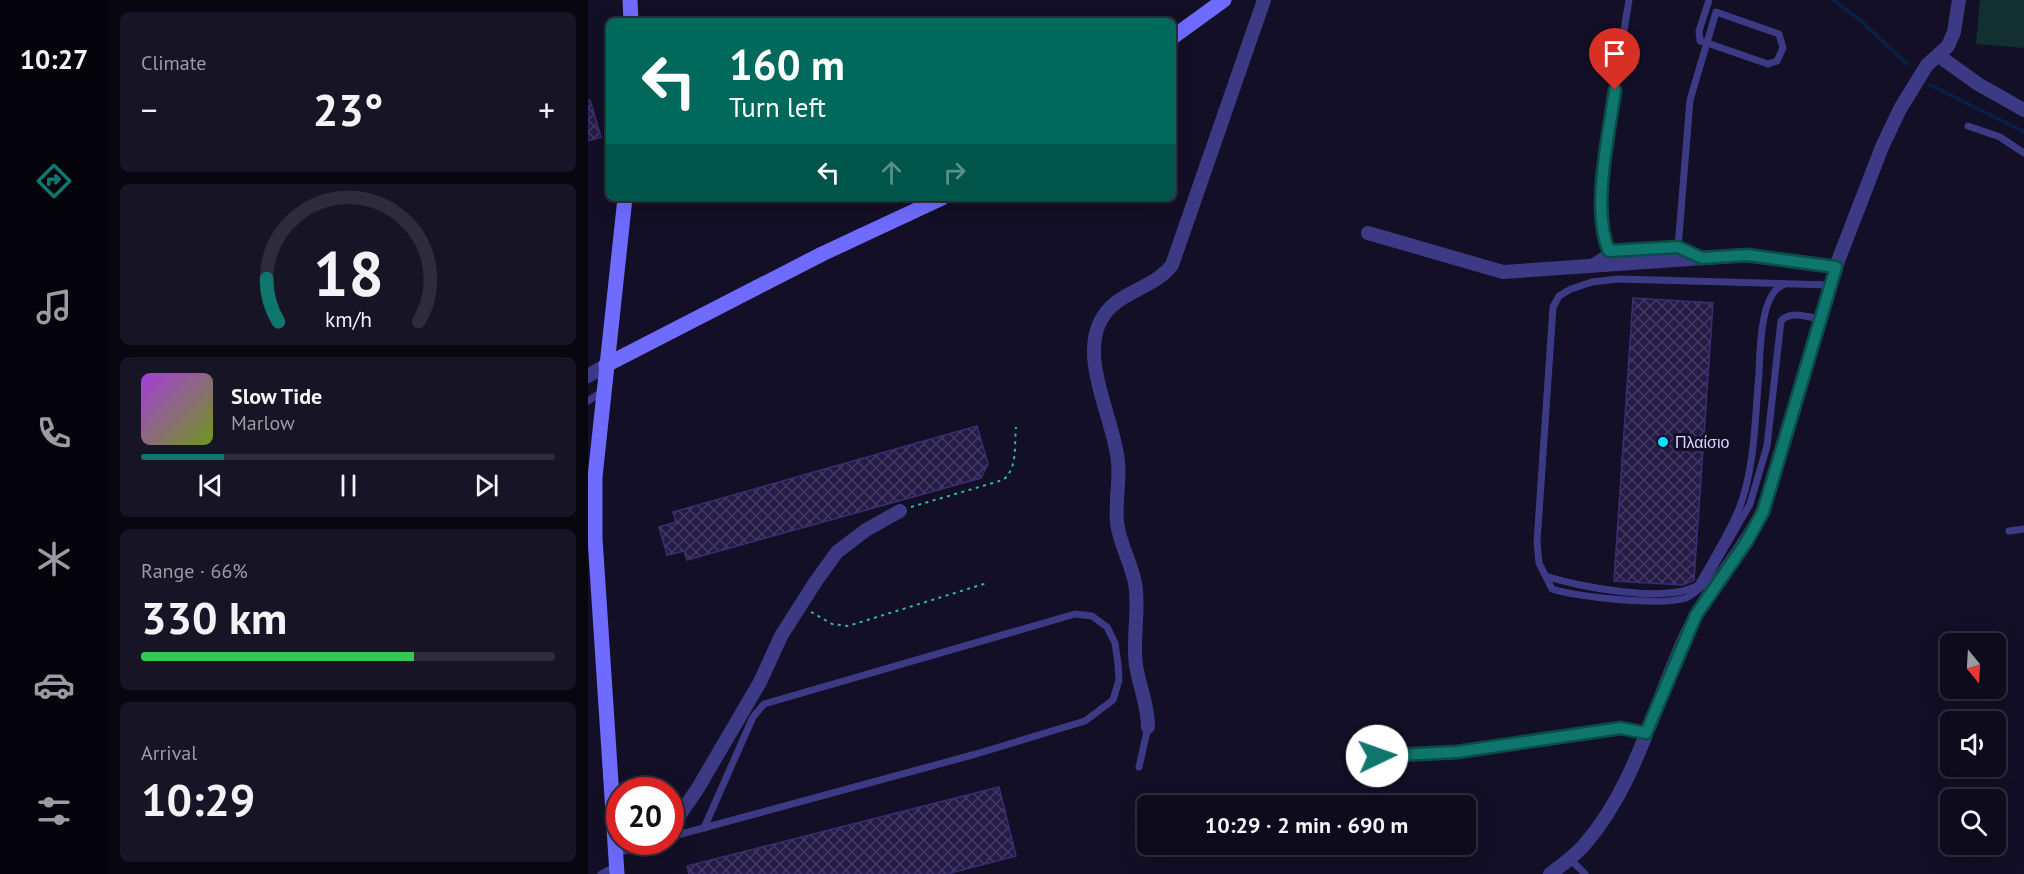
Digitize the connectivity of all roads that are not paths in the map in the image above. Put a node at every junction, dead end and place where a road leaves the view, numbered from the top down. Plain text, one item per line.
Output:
1 (630, 0) edge
2 (1224, 0) edge
3 (1264, 0) edge
4 (1629, 0) edge
5 (1709, 0) edge
6 (1959, 0) edge
7 (631, 18) edge
8 (1176, 35) edge
9 (1707, 43) junction
10 (1939, 56) junction
11 (2024, 110) edge
12 (1968, 126) dead end
13 (2024, 153) edge
14 (626, 201) edge
15 (935, 201) edge
16 (1368, 233) dead end
17 (1678, 247) junction
18 (1609, 251) junction
19 (1702, 258) junction
20 (1836, 267) junction
21 (1582, 268) junction
22 (1785, 284) junction
23 (1830, 285) junction
24 (1820, 319) junction
25 (606, 365) junction
26 (588, 376) edge
27 (603, 391) junction
28 (588, 401) edge
29 (592, 465) edge
30 (900, 511) road end
31 (2024, 529) edge
32 (2009, 531) dead end
33 (1546, 576) junction
34 (1148, 727) joint
35 (1646, 733) junction
36 (1377, 756) dead end
37 (1139, 767) dead end
38 (611, 777) edge
39 (684, 808) edge
40 (704, 828) junction
41 (684, 833) edge
42 (1570, 859) junction
43 (616, 870) edge
44 (601, 874) edge
45 (1550, 874) edge
46 (1585, 874) edge

1 - 7 main road
2 - 8 main road
3 - 34 street
4 - 18 lane
5 - 9 lane
6 - 10 street
9 - 9 lane
9 - 17 lane
10 - 11 street
10 - 20 street
12 - 13 lane
14 - 25 main road
15 - 25 main road
16 - 21 street
17 - 18 lane
17 - 19 lane
18 - 21 lane
19 - 20 street
19 - 21 street
20 - 23 street
22 - 23 lane
22 - 33 lane
22 - 33 lane
23 - 24 street
24 - 33 lane
24 - 35 street
25 - 26 street
25 - 27 main road
27 - 28 lane
27 - 29 main road
29 - 38 main road
30 - 39 street
31 - 32 lane
34 - 37 lane
35 - 36 lane
35 - 42 street
40 - 40 lane
40 - 41 lane
42 - 45 street
42 - 46 lane
43 - 44 lane

